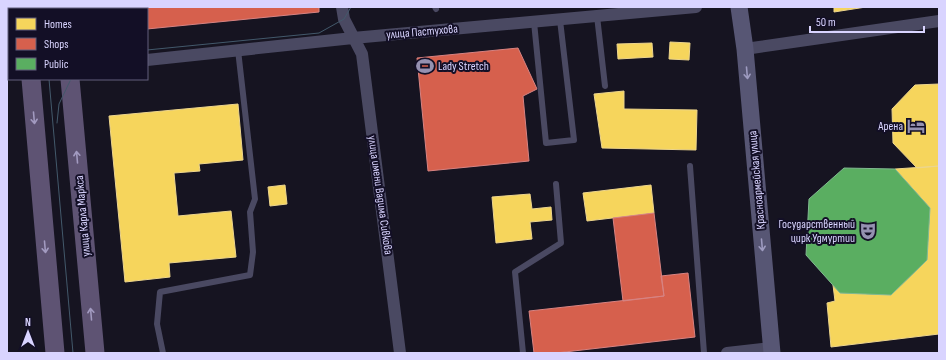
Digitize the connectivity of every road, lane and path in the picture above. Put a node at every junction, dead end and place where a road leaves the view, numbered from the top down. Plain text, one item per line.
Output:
1 (342, 7) edge
2 (696, 7) edge
3 (739, 7) edge
4 (641, 10) edge
5 (597, 16) junction
6 (560, 20) junction
7 (939, 21) edge
8 (534, 22) junction
9 (354, 38) junction
10 (745, 49) junction
11 (238, 50) junction
12 (148, 60) edge
13 (31, 80) edge
14 (70, 80) edge
15 (605, 86) dead end
16 (690, 166) dead end
17 (556, 184) dead end
18 (772, 351) edge
19 (55, 353) edge
20 (95, 353) edge
21 (162, 353) edge
22 (400, 353) edge
23 (523, 353) edge
24 (704, 353) edge
25 (727, 353) edge

1 - 9 street, улица имени Вадима Сивкова
2 - 4 street, улица Пастухова
3 - 10 street, Красноармейская улица
4 - 5 street, улица Пастухова
5 - 6 street, улица Пастухова
5 - 15 lane
6 - 8 street, улица Пастухова
6 - 8 lane
7 - 10 street
8 - 9 street, улица Пастухова
9 - 11 street, улица Пастухова
9 - 22 street, улица имени Вадима Сивкова
10 -> 18 street, Красноармейская улица
11 - 12 street, улица Пастухова
11 - 21 lane
13 -> 19 main road
20 -> 14 main road, улица Карла Маркса
16 - 24 lane
17 - 23 lane
18 - 25 street

